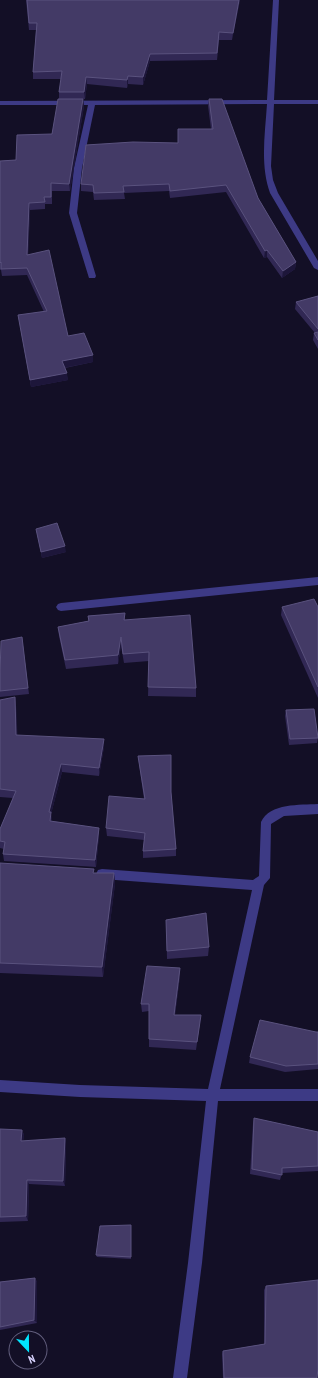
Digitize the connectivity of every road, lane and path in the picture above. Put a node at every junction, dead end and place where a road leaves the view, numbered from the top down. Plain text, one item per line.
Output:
1 (276, 0) edge
2 (318, 102) edge
3 (0, 103) edge
4 (92, 103) junction
5 (270, 103) junction
6 (318, 268) edge
7 (92, 276) dead end
8 (318, 581) edge
9 (61, 608) dead end
10 (318, 809) edge
11 (90, 873) edge
12 (259, 883) junction
13 (0, 1086) edge
14 (213, 1095) junction
15 (318, 1095) edge
16 (180, 1378) edge

1 - 5 street
2 - 5 street
3 - 4 street
4 - 5 street
4 - 7 street
5 - 6 street
8 - 9 street
10 - 12 street
11 - 12 street
12 - 14 street
13 - 14 street
14 - 15 street
14 - 16 street

